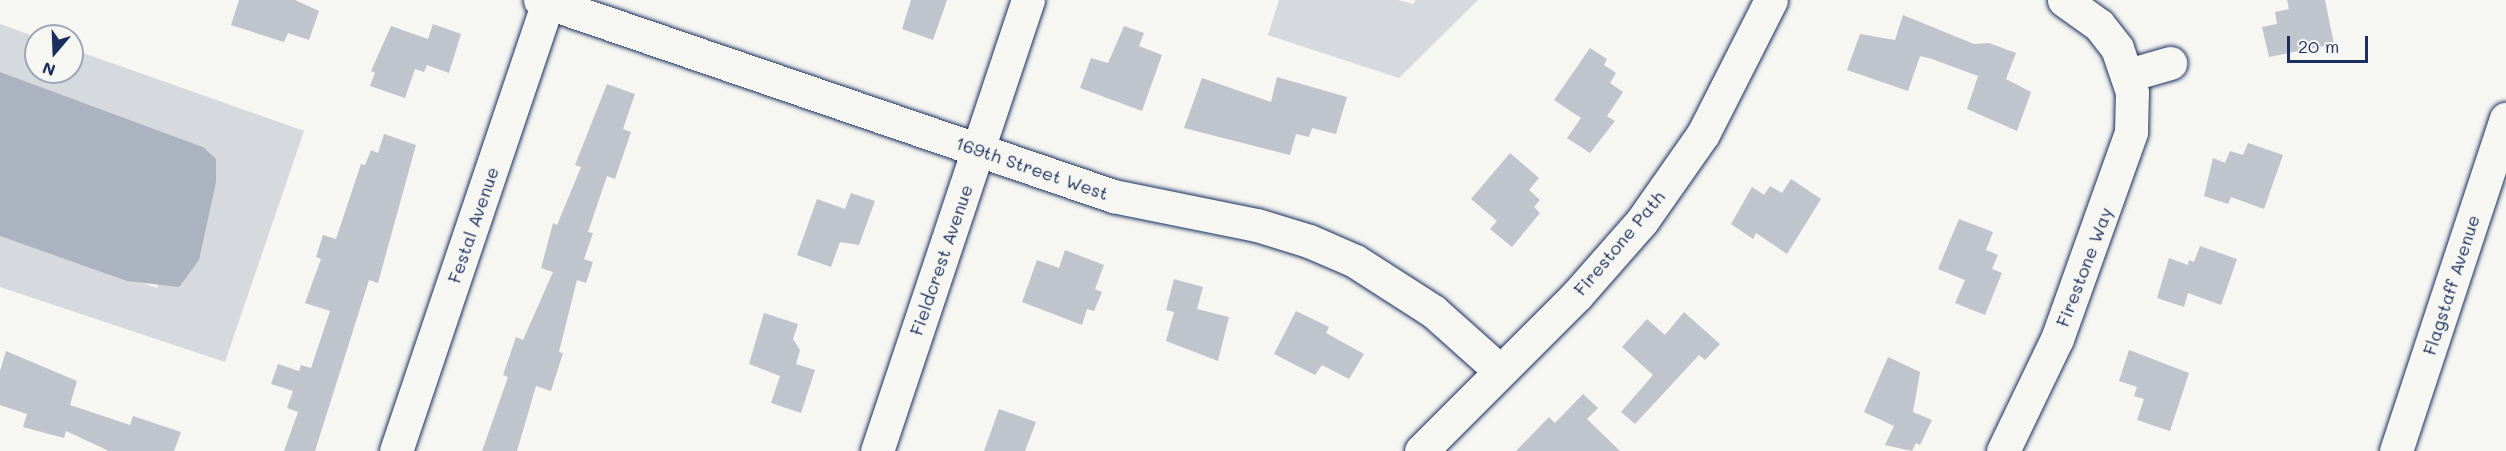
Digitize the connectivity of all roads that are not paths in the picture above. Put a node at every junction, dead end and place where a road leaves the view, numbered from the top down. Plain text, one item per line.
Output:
1 (1028, 0) edge
2 (1771, 0) edge
3 (2064, 0) edge
4 (546, 1) edge
5 (2170, 63) dead end
6 (2128, 75) junction
7 (2506, 119) edge
8 (979, 149) junction
9 (1499, 370) junction
10 (396, 451) edge
11 (877, 451) edge
12 (1421, 451) edge
13 (2003, 451) edge
14 (2396, 451) edge

1 - 8 street, Fieldcrest Avenue
2 - 9 street, Firestone Path
3 - 6 street, Firestone Way
4 - 8 street, 169th Street West
4 - 10 street, Festal Avenue
5 - 6 street
6 - 13 street, Firestone Way
7 - 14 street, Flagstaff Avenue
8 - 9 street, 169th Street West
8 - 11 street, Fieldcrest Avenue
9 - 12 street, Firestone Path

